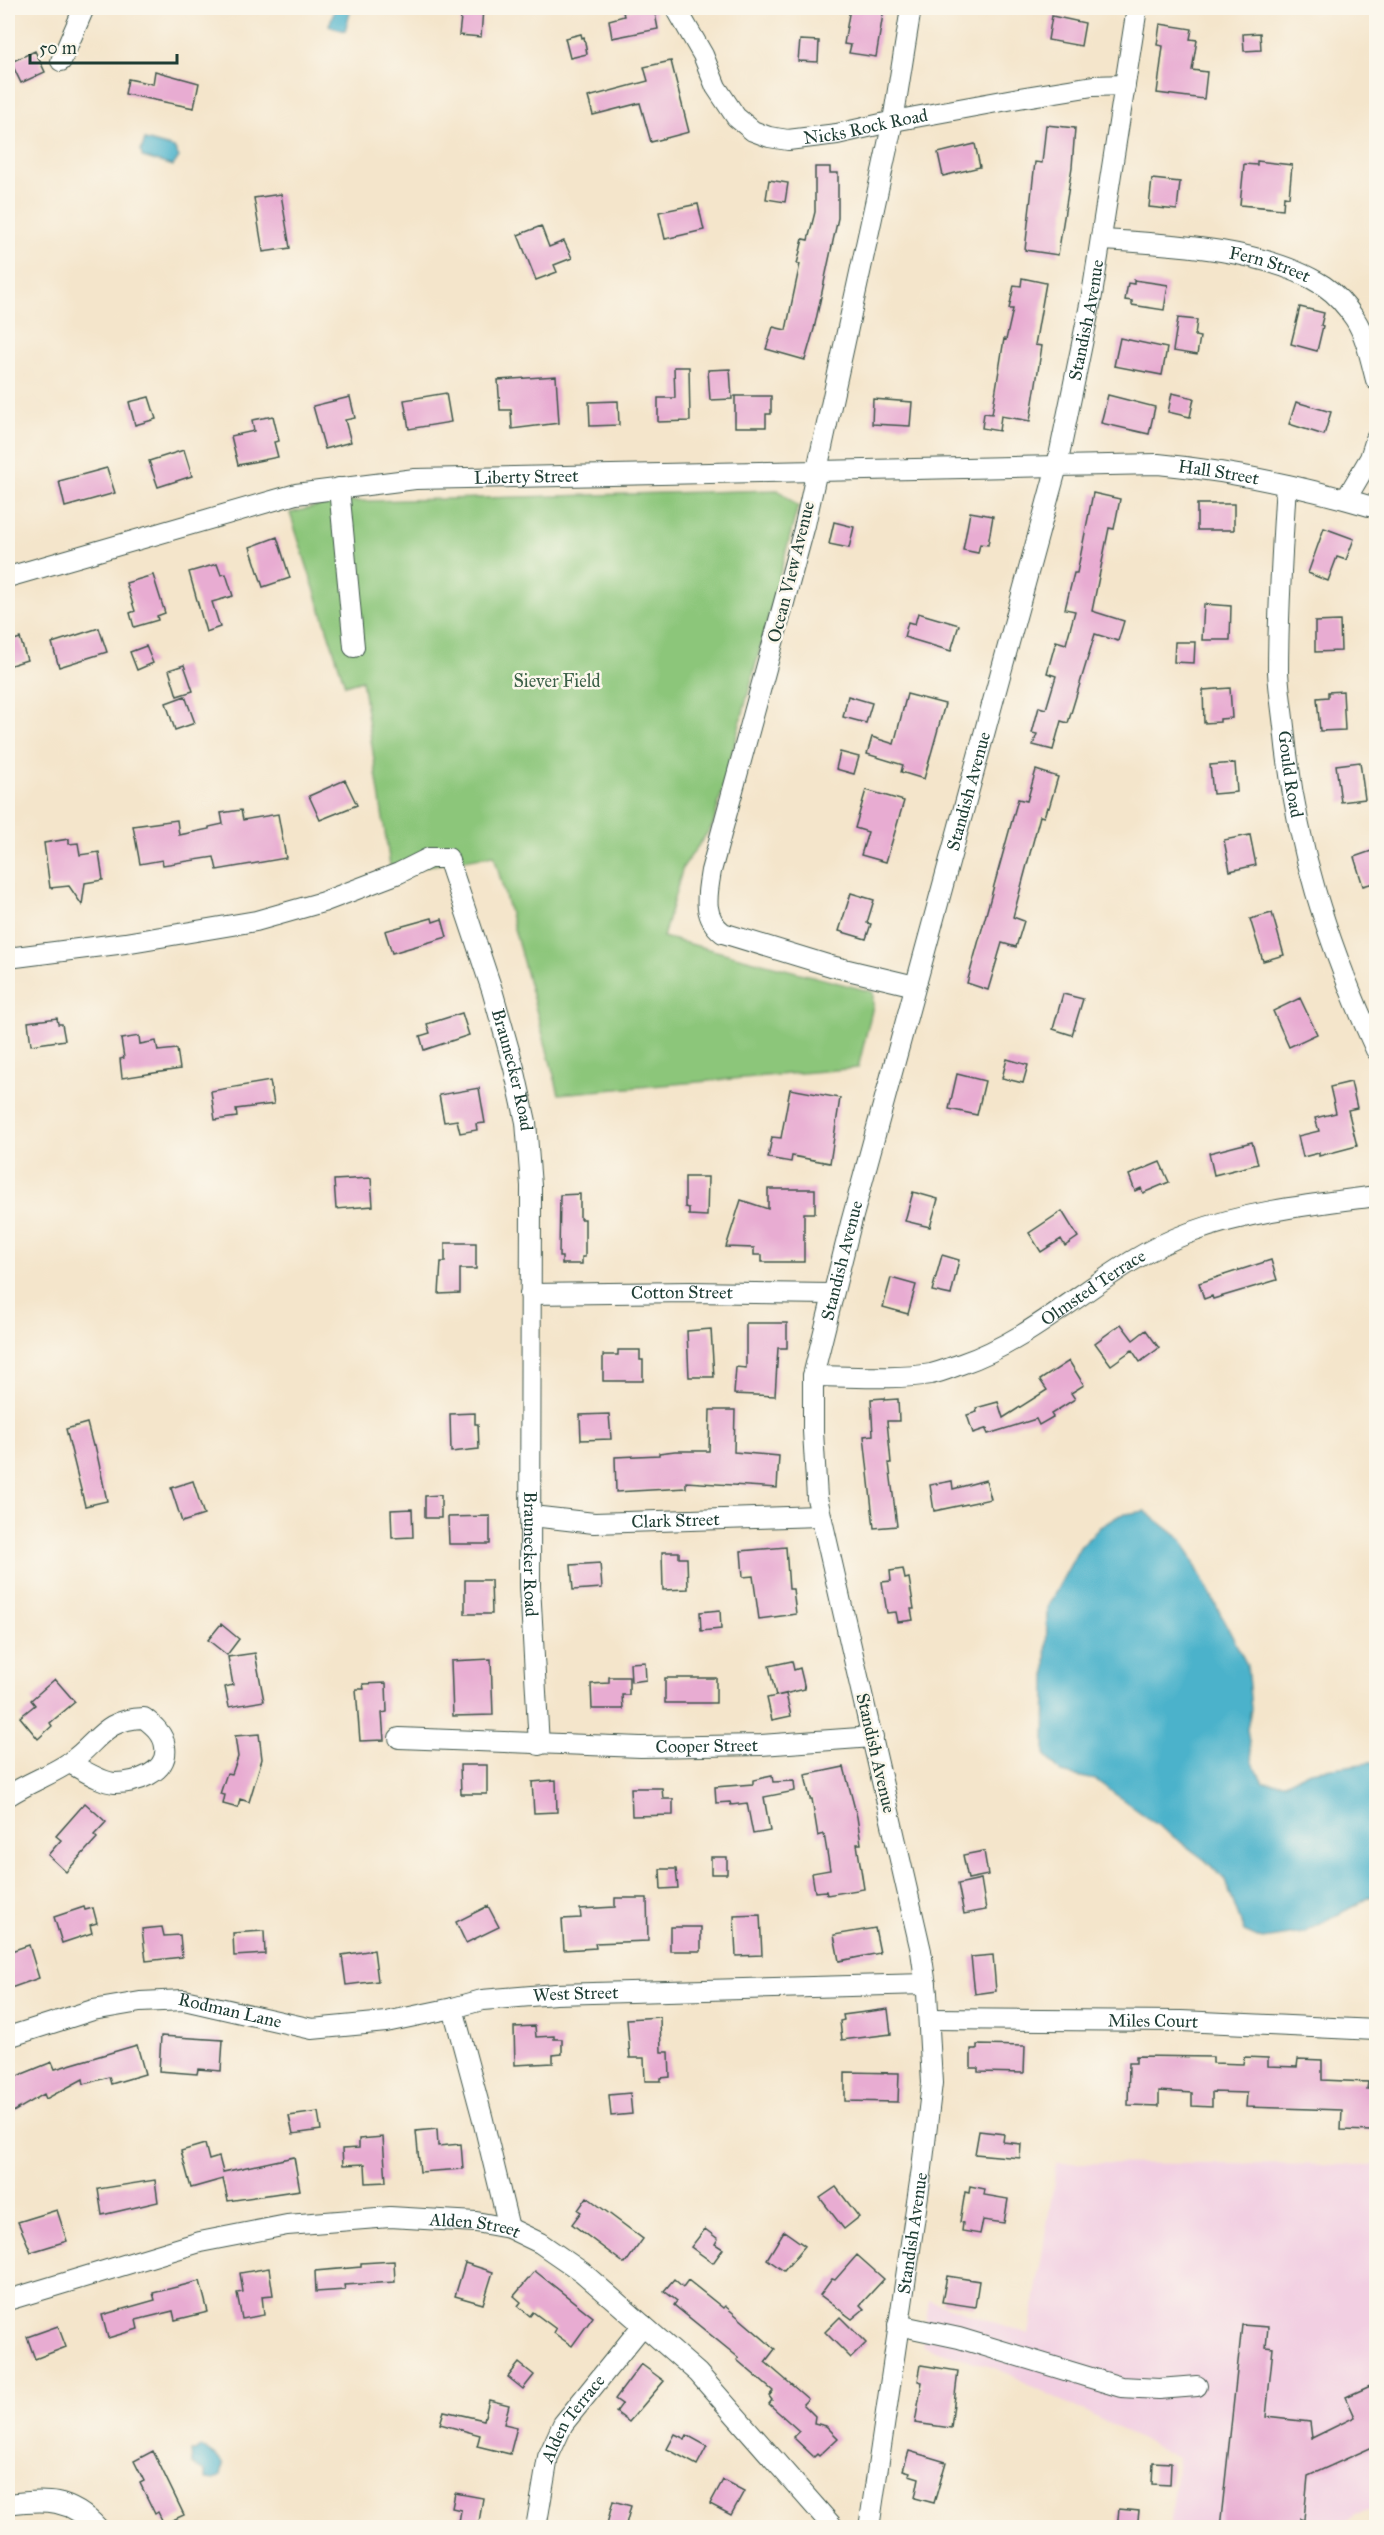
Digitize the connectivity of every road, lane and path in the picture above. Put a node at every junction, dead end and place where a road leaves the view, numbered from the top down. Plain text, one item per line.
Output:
1 (84, 8) edge
2 (676, 8) edge
3 (911, 8) edge
4 (1137, 8) edge
5 (61, 61) dead end
6 (1125, 85) junction
7 (893, 121) junction
8 (1102, 240) junction
9 (1377, 380) edge
10 (1377, 439) edge
11 (1057, 466) junction
12 (816, 470) junction
13 (1286, 485) junction
14 (339, 488) junction
15 (1346, 499) junction
16 (1377, 508) edge
17 (8, 577) edge
18 (354, 647) dead end
19 (8, 958) edge
20 (915, 986) junction
21 (1377, 1050) edge
22 (1377, 1196) edge
23 (530, 1293) junction
24 (832, 1294) junction
25 (813, 1376) junction
26 (532, 1516) junction
27 (820, 1516) junction
28 (873, 1737) junction
29 (399, 1738) dead end
30 (539, 1745) junction
31 (69, 1762) junction
32 (8, 1796) edge
33 (926, 1984) junction
34 (453, 2008) junction
35 (929, 2019) junction
36 (1377, 2030) edge
37 (8, 2037) edge
38 (509, 2228) junction
39 (8, 2300) edge
40 (643, 2325) junction
41 (898, 2325) junction
42 (1197, 2386) dead end
43 (8, 2504) edge
44 (98, 2528) edge
45 (536, 2528) edge
46 (834, 2528) edge
47 (869, 2528) edge

1 - 5 street
2 - 7 street, Nicks Rock Road
3 - 7 street, Ocean View Avenue
4 - 6 street, Standish Avenue
6 - 7 street, Nicks Rock Road
6 - 8 street, Standish Avenue
7 - 12 street, Ocean View Avenue
8 - 9 street, Fern Street
8 - 11 street, Standish Avenue
10 - 15 street
11 - 12 street, Liberty Street
11 - 13 street, Hall Street
11 - 20 street, Standish Avenue
12 - 14 street, Liberty Street
12 - 20 street, Ocean View Avenue
13 - 15 street, Hall Street
13 - 21 street, Gould Road
14 - 17 street, Liberty Street
14 - 18 street
15 - 16 street, Hall Street
19 - 23 street, Braunecker Road
20 - 24 street, Standish Avenue
22 - 25 street, Olmsted Terrace
23 - 24 street, Cotton Street
23 - 26 street, Braunecker Road
24 - 25 street, Standish Avenue
25 - 27 street, Standish Avenue
26 - 27 street, Clark Street
26 - 30 street, Braunecker Road
27 - 28 street, Standish Avenue
28 - 30 street, Cooper Street
28 - 33 street, Standish Avenue
29 - 30 street, Cooper Street
31 - 31 street
31 - 32 street
33 - 34 street, West Street
33 - 35 street, Standish Avenue
34 - 37 street, Rodman Lane
34 - 38 street
35 - 36 street, Miles Court
35 - 41 street, Standish Avenue
38 - 39 street, Alden Street
38 - 40 street, Alden Street
40 - 45 street, Alden Terrace
40 - 46 street, Alden Street
41 - 42 street
41 - 47 street, Standish Avenue
43 - 44 street

